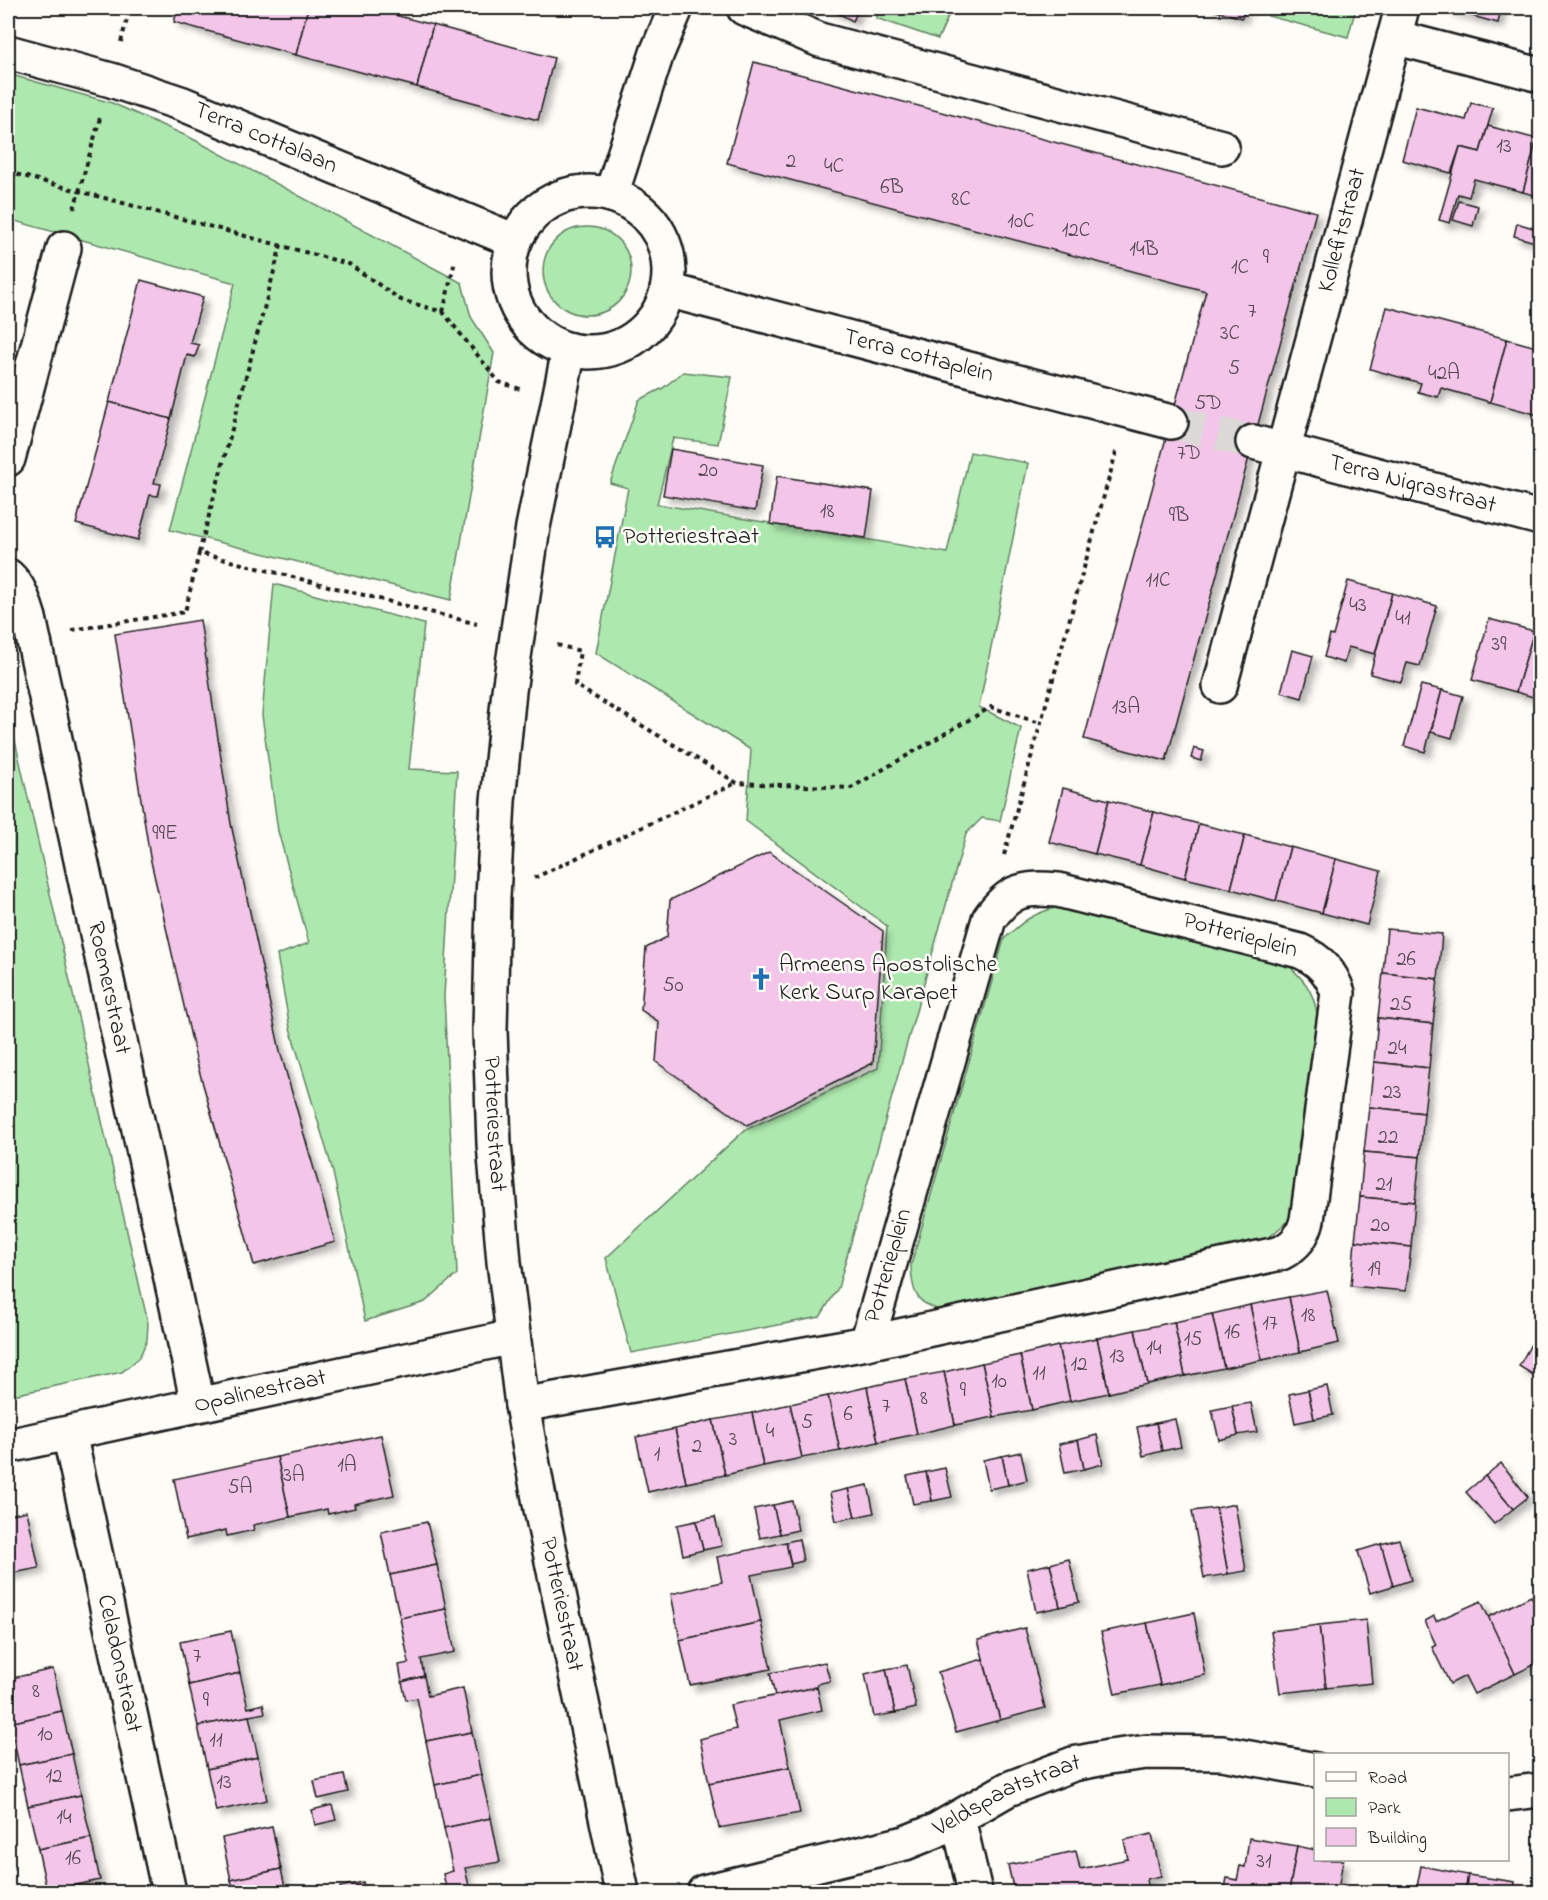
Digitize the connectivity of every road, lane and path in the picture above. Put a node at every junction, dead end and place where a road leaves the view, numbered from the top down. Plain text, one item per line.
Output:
1 (676, 8) edge
2 (744, 8) edge
3 (1398, 22) edge
4 (8, 52) edge
5 (1540, 75) edge
6 (111, 80) junction
7 (1222, 147) dead end
8 (8, 172) edge
9 (79, 192) junction
10 (611, 195) junction
11 (465, 220) junction
12 (516, 241) junction
13 (281, 246) junction
14 (64, 248) joint
15 (667, 290) junction
16 (443, 312) junction
17 (569, 350) junction
18 (559, 400) junction
19 (1128, 410) junction
20 (1171, 422) tunnel mouth
21 (1268, 446) junction
22 (8, 459) edge
23 (1540, 518) edge
24 (200, 553) junction
25 (8, 576) edge
26 (517, 634) junction
27 (33, 637) junction
28 (1220, 686) dead end
29 (1040, 723) junction
30 (737, 783) junction
31 (1010, 831) dead end
32 (493, 897) junction
33 (513, 1337) junction
34 (867, 1343) junction
35 (198, 1404) junction
36 (522, 1405) junction
37 (69, 1433) junction
38 (8, 1446) edge
39 (1314, 1770) edge
40 (1540, 1790) edge
41 (1509, 1794) edge
42 (958, 1818) junction
43 (169, 1893) edge
44 (622, 1893) edge
45 (704, 1893) edge
46 (975, 1893) edge

1 - 10 street
2 - 7 street
3 - 5 street
3 - 21 street, Kollefitstraat
4 - 6 street, Terra cottalaan
6 - 9 path
6 - 11 street, Terra cottalaan
8 - 9 path
9 - 13 path
9 - 14 path
10 - 12 street
10 - 15 street
11 - 12 street, Terra cottalaan
11 - 16 path
12 - 17 street
13 - 16 path
13 - 24 path
14 - 22 street
15 - 17 street
15 - 19 street, Terra cottaplein
16 - 18 path
17 - 18 street, Potteriestraat
18 - 26 street, Potteriestraat
19 - 20 street, Terra cottaplein
19 - 29 path
21 - 23 street, Terra Nigrastraat
21 - 28 street
24 - 26 path
24 - 27 path
25 - 27 street, Roemerstraat
26 - 30 path
26 - 32 street, Potteriestraat
27 - 35 street, Roemerstraat
29 - 30 path
29 - 31 path
30 - 32 path
32 - 33 street, Potteriestraat
33 - 35 street, Opalinestraat
33 - 36 street, Potteriestraat
34 - 34 street, Potterieplein
34 - 36 street, Potterieplein
35 - 37 street, Opalinestraat
36 - 44 street, Potteriestraat
37 - 38 street, Opalinestraat
37 - 43 street, Celadonstraat
39 - 42 street, Veldspaatstraat
40 - 41 street
42 - 45 street, Veldspaatstraat
42 - 46 street

